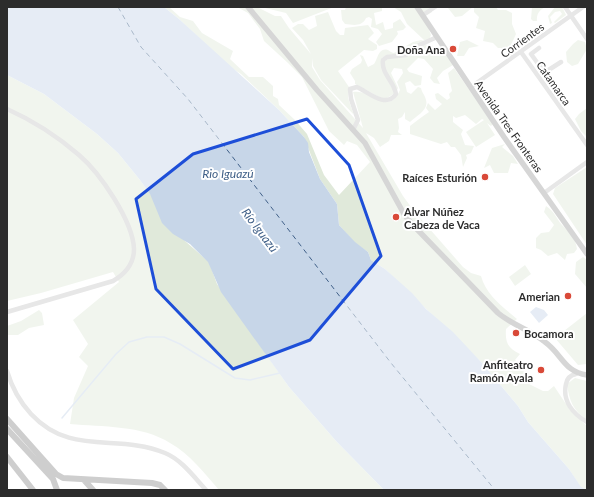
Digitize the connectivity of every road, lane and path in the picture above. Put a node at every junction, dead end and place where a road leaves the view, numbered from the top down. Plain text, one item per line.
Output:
1 (248, 7) edge
2 (417, 7) edge
3 (435, 7) edge
4 (565, 7) edge
5 (583, 7) edge
6 (423, 15) junction
7 (571, 15) junction
8 (437, 37) junction
9 (587, 39) edge
10 (539, 48) dead end
11 (521, 52) junction
12 (560, 62) dead end
13 (544, 72) junction
14 (537, 74) junction
15 (470, 87) junction
16 (7, 109) edge
17 (353, 130) junction
18 (587, 145) edge
19 (587, 162) edge
20 (544, 193) junction
21 (587, 254) edge
22 (7, 312) edge
23 (7, 371) edge
24 (576, 374) junction
25 (587, 375) edge
26 (7, 419) edge
27 (587, 422) edge
28 (7, 429) edge
29 (7, 457) edge
30 (84, 480) junction
31 (33, 490) edge
32 (57, 490) edge
33 (93, 490) edge
34 (165, 490) edge
35 (206, 490) edge

1 - 17 main road
2 - 6 main road, Avenida Tres Fronteras
3 - 6 street
4 - 7 street
5 - 7 street, Corrientes
6 - 8 main road, Avenida Tres Fronteras
7 - 9 street
7 - 11 street, Corrientes
8 - 15 main road, Avenida Tres Fronteras
8 - 17 street
10 - 13 street
11 - 14 street, Catamarca
11 - 15 street, Corrientes
12 - 13 street
13 - 14 street
14 - 18 street, Catamarca
15 - 20 main road, Avenida Tres Fronteras
16 - 22 street
17 - 24 main road
19 - 20 street
20 - 21 main road, Avenida Tres Fronteras
23 - 35 street
24 - 25 main road
24 - 27 street
26 - 30 highway
28 - 32 highway
29 - 31 highway
30 - 33 highway
30 - 34 highway

